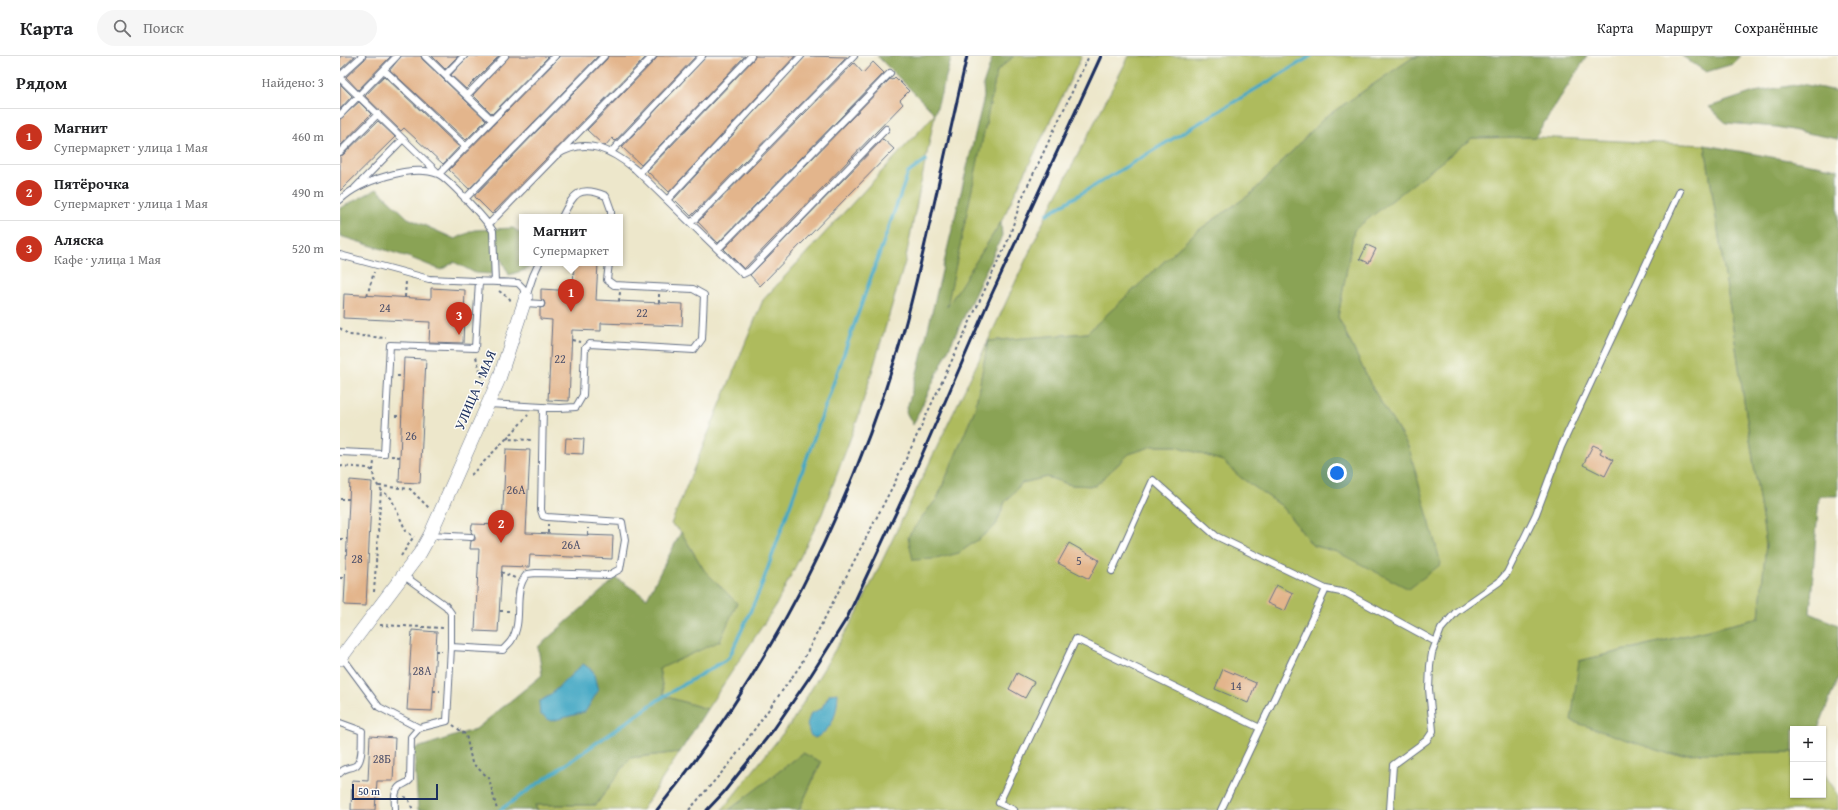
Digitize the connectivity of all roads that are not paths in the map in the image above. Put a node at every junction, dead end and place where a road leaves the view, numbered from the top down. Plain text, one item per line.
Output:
1 (362, 56) edge
2 (397, 56) edge
3 (425, 56) edge
4 (464, 56) edge
5 (505, 56) edge
6 (555, 56) edge
7 (604, 56) edge
8 (653, 56) edge
9 (702, 56) edge
10 (751, 56) edge
11 (801, 56) edge
12 (854, 56) edge
13 (384, 70) junction
14 (890, 73) dead end
15 (445, 75) junction
16 (340, 77) edge
17 (466, 95) junction
18 (358, 96) junction
19 (378, 114) junction
20 (340, 115) edge
21 (492, 120) junction
22 (886, 129) dead end
23 (403, 139) junction
24 (466, 147) junction
25 (340, 152) edge
26 (611, 152) junction
27 (557, 154) junction
28 (639, 173) junction
29 (439, 174) junction
30 (354, 188) junction
31 (1680, 191) dead end
32 (465, 199) junction
33 (340, 200) edge
34 (667, 200) junction
35 (564, 214) edge
36 (611, 214) edge
37 (691, 223) junction
38 (489, 224) junction
39 (718, 249) junction
40 (340, 255) edge
41 (538, 266) edge
42 (609, 266) edge
43 (479, 281) junction
44 (495, 282) junction
45 (525, 300) junction
46 (541, 304) dead end
47 (488, 404) junction
48 (543, 407) junction
49 (340, 452) edge
50 (430, 535) junction
51 (471, 537) dead end
52 (1112, 571) dead end
53 (403, 575) junction
54 (1326, 589) junction
55 (1436, 642) junction
56 (451, 647) junction
57 (341, 658) edge
58 (340, 723) edge
59 (419, 728) junction
60 (1260, 728) junction
61 (340, 772) edge
62 (395, 810) edge
63 (1014, 810) edge
64 (1221, 810) edge
65 (1390, 810) edge

1 - 16 lane
2 - 13 lane
3 - 15 lane
4 - 15 lane
5 - 17 lane
6 - 21 lane
7 - 32 lane
8 - 27 lane
9 - 26 lane
10 - 28 lane
11 - 34 lane
12 - 37 lane
13 - 18 lane
13 - 24 lane
14 - 39 lane
15 - 17 lane
16 - 18 lane
17 - 21 lane
18 - 19 lane
18 - 20 lane
19 - 23 lane
19 - 25 lane
21 - 24 lane
22 - 39 lane
23 - 29 lane
23 - 30 lane
24 - 29 lane
26 - 27 lane
26 - 28 lane
27 - 38 lane
28 - 34 lane
29 - 30 lane
29 - 32 lane
30 - 33 lane
31 - 55 lane
32 - 38 lane
34 - 37 lane
35 - 36 lane
37 - 39 lane
38 - 44 lane
40 - 43 lane
41 - 45 lane
42 - 48 lane
43 - 44 lane
43 - 49 lane
44 - 45 lane
45 - 46 lane
45 - 47 street, УЛИЦА 1 МАЯ
47 - 48 lane
47 - 50 street, УЛИЦА 1 МАЯ
48 - 56 lane
50 - 51 lane
50 - 53 street, УЛИЦА 1 МАЯ
52 - 54 lane
53 - 56 lane
53 - 57 street, УЛИЦА 1 МАЯ
54 - 55 lane
54 - 60 lane
55 - 65 lane
56 - 59 lane
57 - 59 lane
58 - 61 lane
59 - 62 lane
60 - 63 lane
60 - 64 lane

